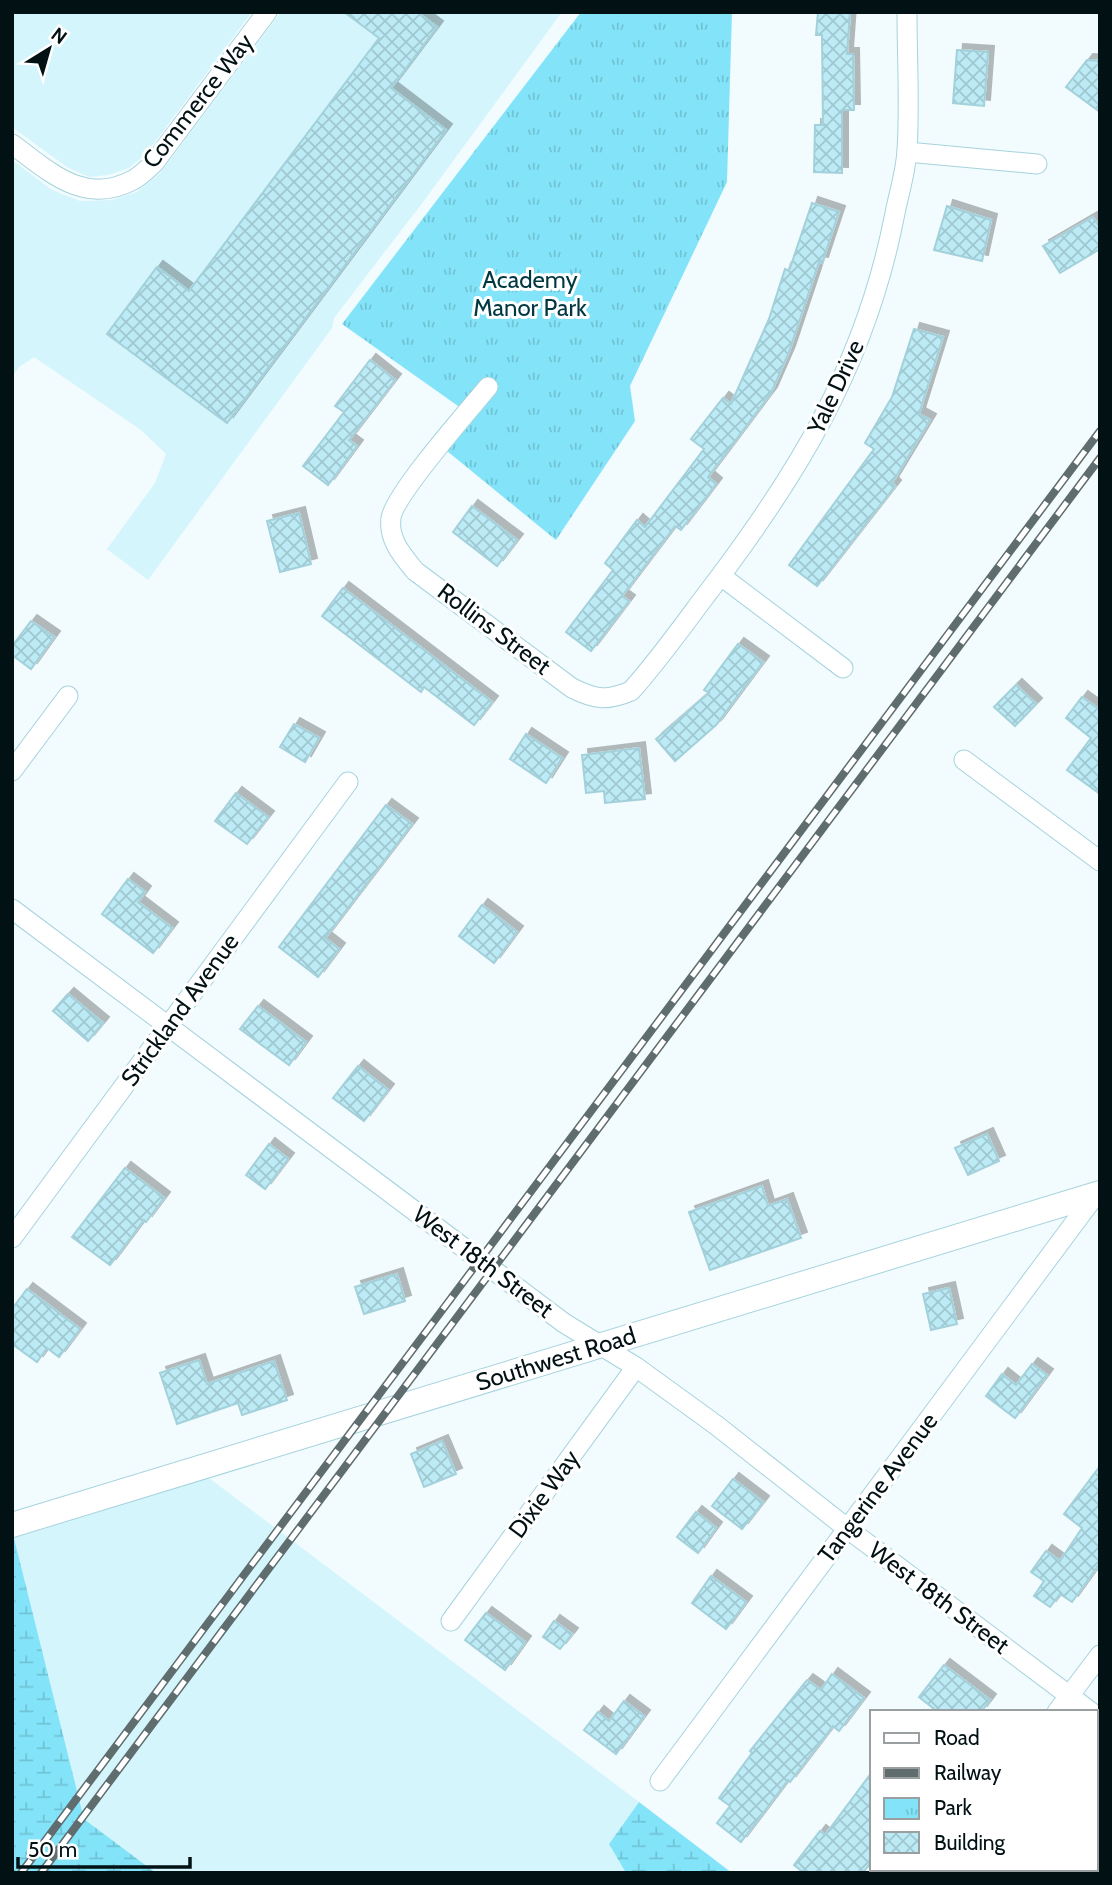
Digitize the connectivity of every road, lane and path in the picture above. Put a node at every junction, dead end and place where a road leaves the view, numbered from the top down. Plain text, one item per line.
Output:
1 (267, 12) edge
2 (907, 12) edge
3 (12, 144) edge
4 (907, 152) junction
5 (1037, 164) dead end
6 (488, 387) dead end
7 (721, 576) junction
8 (844, 668) dead end
9 (68, 696) dead end
10 (614, 699) joint
11 (964, 760) dead end
12 (12, 771) edge
13 (348, 782) dead end
14 (1100, 861) edge
15 (12, 909) edge
16 (167, 1027) junction
17 (1098, 1193) edge
18 (12, 1238) edge
19 (601, 1346) junction
20 (636, 1367) junction
21 (12, 1525) edge
22 (848, 1529) junction
23 (451, 1621) dead end
24 (1100, 1655) edge
25 (1069, 1696) junction
26 (1058, 1710) edge
27 (1088, 1710) edge
28 (660, 1781) dead end

1 - 3 street, Commerce Way
2 - 4 street, Yale Drive
4 - 5 street
4 - 7 street, Yale Drive
6 - 10 street, Rollins Street
7 - 8 street
7 - 10 street, Yale Drive
9 - 12 street
11 - 14 street
13 - 16 street, Strickland Avenue
15 - 16 street, West 18th Street
16 - 18 street, Strickland Avenue
16 - 19 street, West 18th Street
17 - 19 street, Southwest Road
17 - 22 street, Tangerine Avenue
19 - 20 street, West 18th Street
19 - 21 street, Southwest Road
20 - 22 street, West 18th Street
20 - 23 street, Dixie Way
22 - 25 street, West 18th Street
22 - 28 street, Tangerine Avenue
24 - 25 street
25 - 26 street
25 - 27 street, West 18th Street

